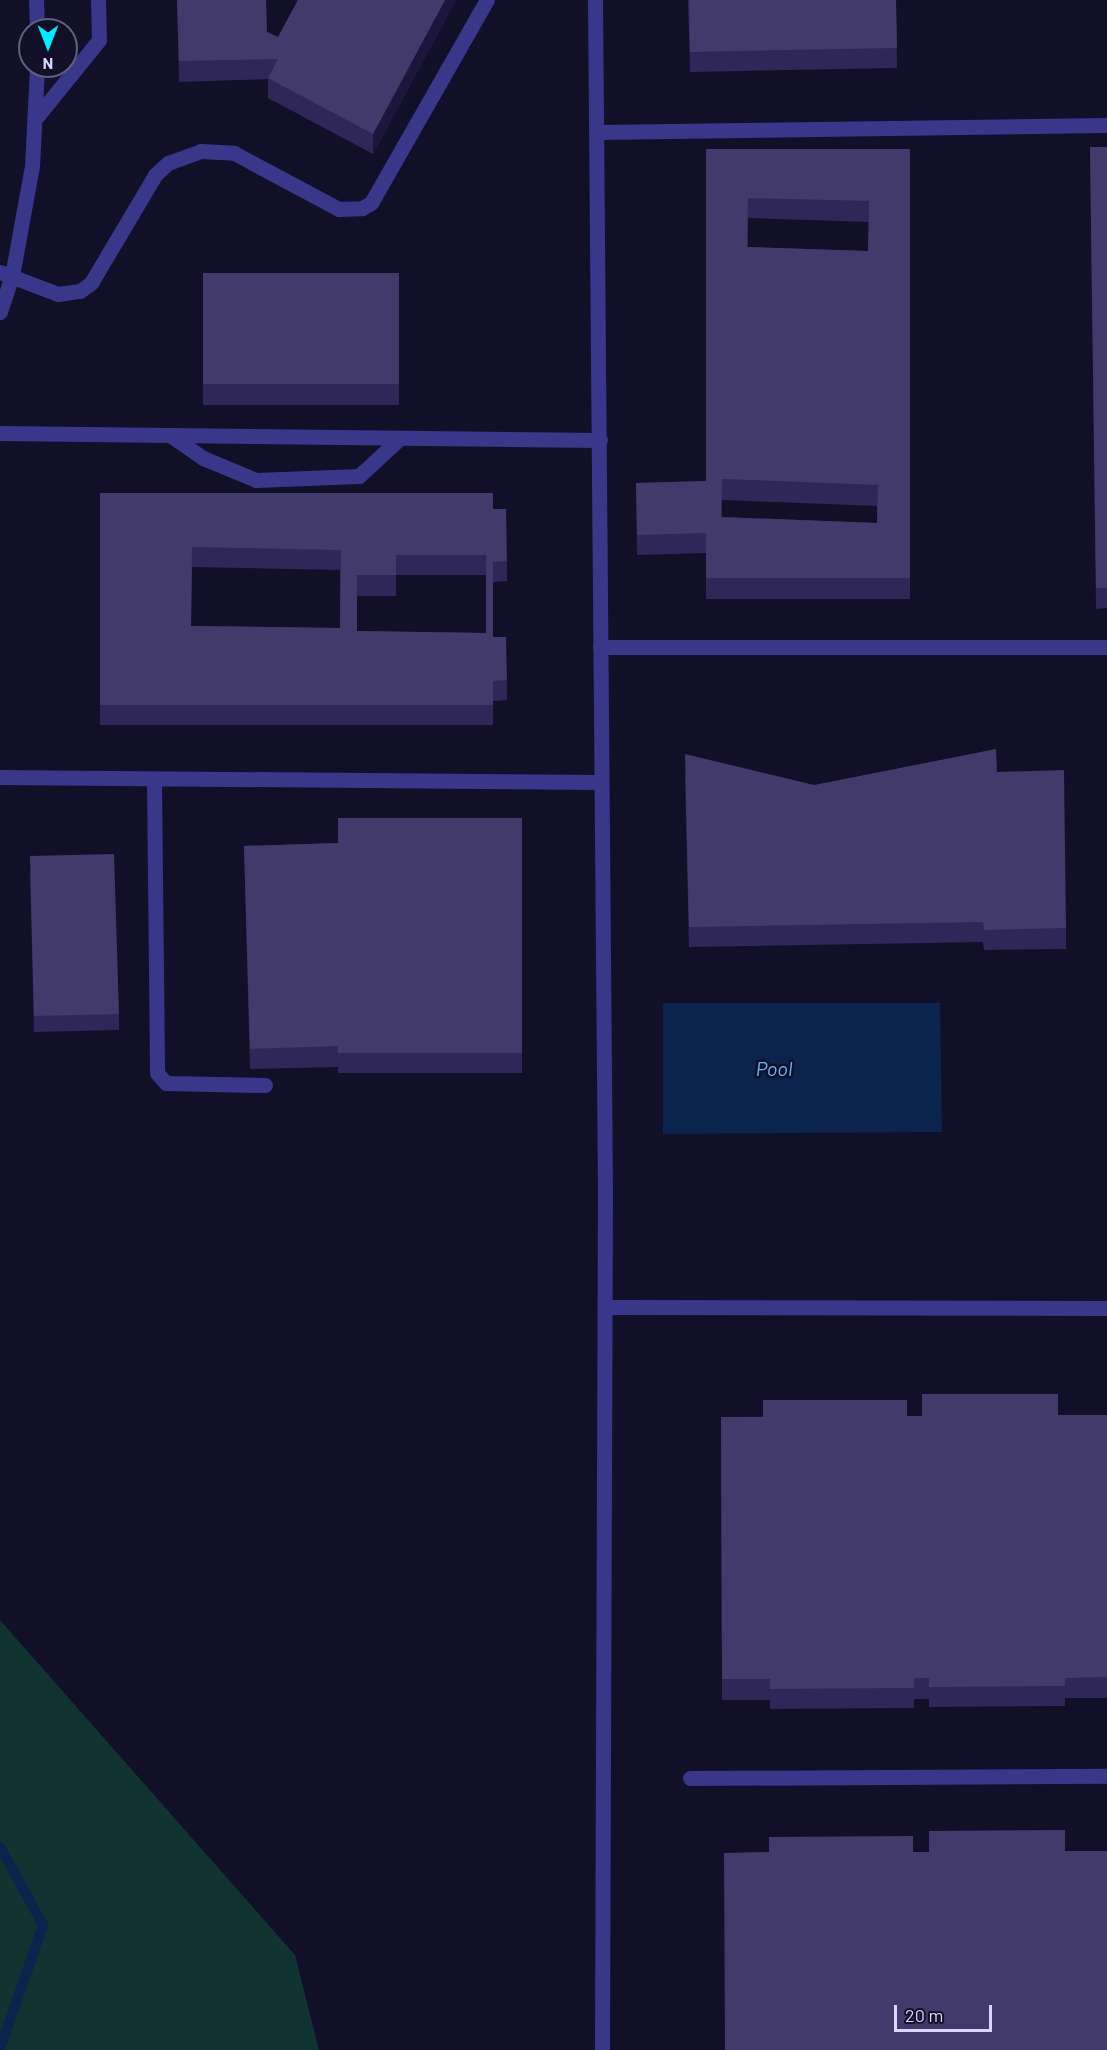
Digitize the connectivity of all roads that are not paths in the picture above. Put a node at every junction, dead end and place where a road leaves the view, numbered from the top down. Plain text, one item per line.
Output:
1 (36, 0) edge
2 (98, 0) edge
3 (487, 0) edge
4 (594, 0) edge
5 (37, 18) edge
6 (37, 78) edge
7 (35, 119) junction
8 (1107, 125) edge
9 (597, 132) junction
10 (6, 274) edge
11 (0, 312) edge
12 (0, 432) edge
13 (170, 435) junction
14 (400, 438) junction
15 (600, 440) junction
16 (600, 647) junction
17 (1107, 647) edge
18 (0, 777) edge
19 (154, 780) junction
20 (601, 782) junction
21 (265, 1085) dead end
22 (605, 1307) junction
23 (1107, 1308) edge
24 (1107, 1776) edge
25 (690, 1778) dead end
26 (602, 2050) edge

1 - 5 lane
2 - 7 lane
3 - 10 lane
4 - 9 lane
6 - 7 lane
7 - 10 lane
8 - 9 lane
9 - 15 lane
10 - 11 lane
12 - 13 lane
13 - 14 lane
13 - 14 lane
14 - 15 lane
15 - 16 lane
16 - 17 lane
16 - 20 lane
18 - 19 lane
19 - 20 lane
19 - 21 lane
20 - 22 lane
22 - 23 lane
22 - 26 lane
24 - 25 lane

